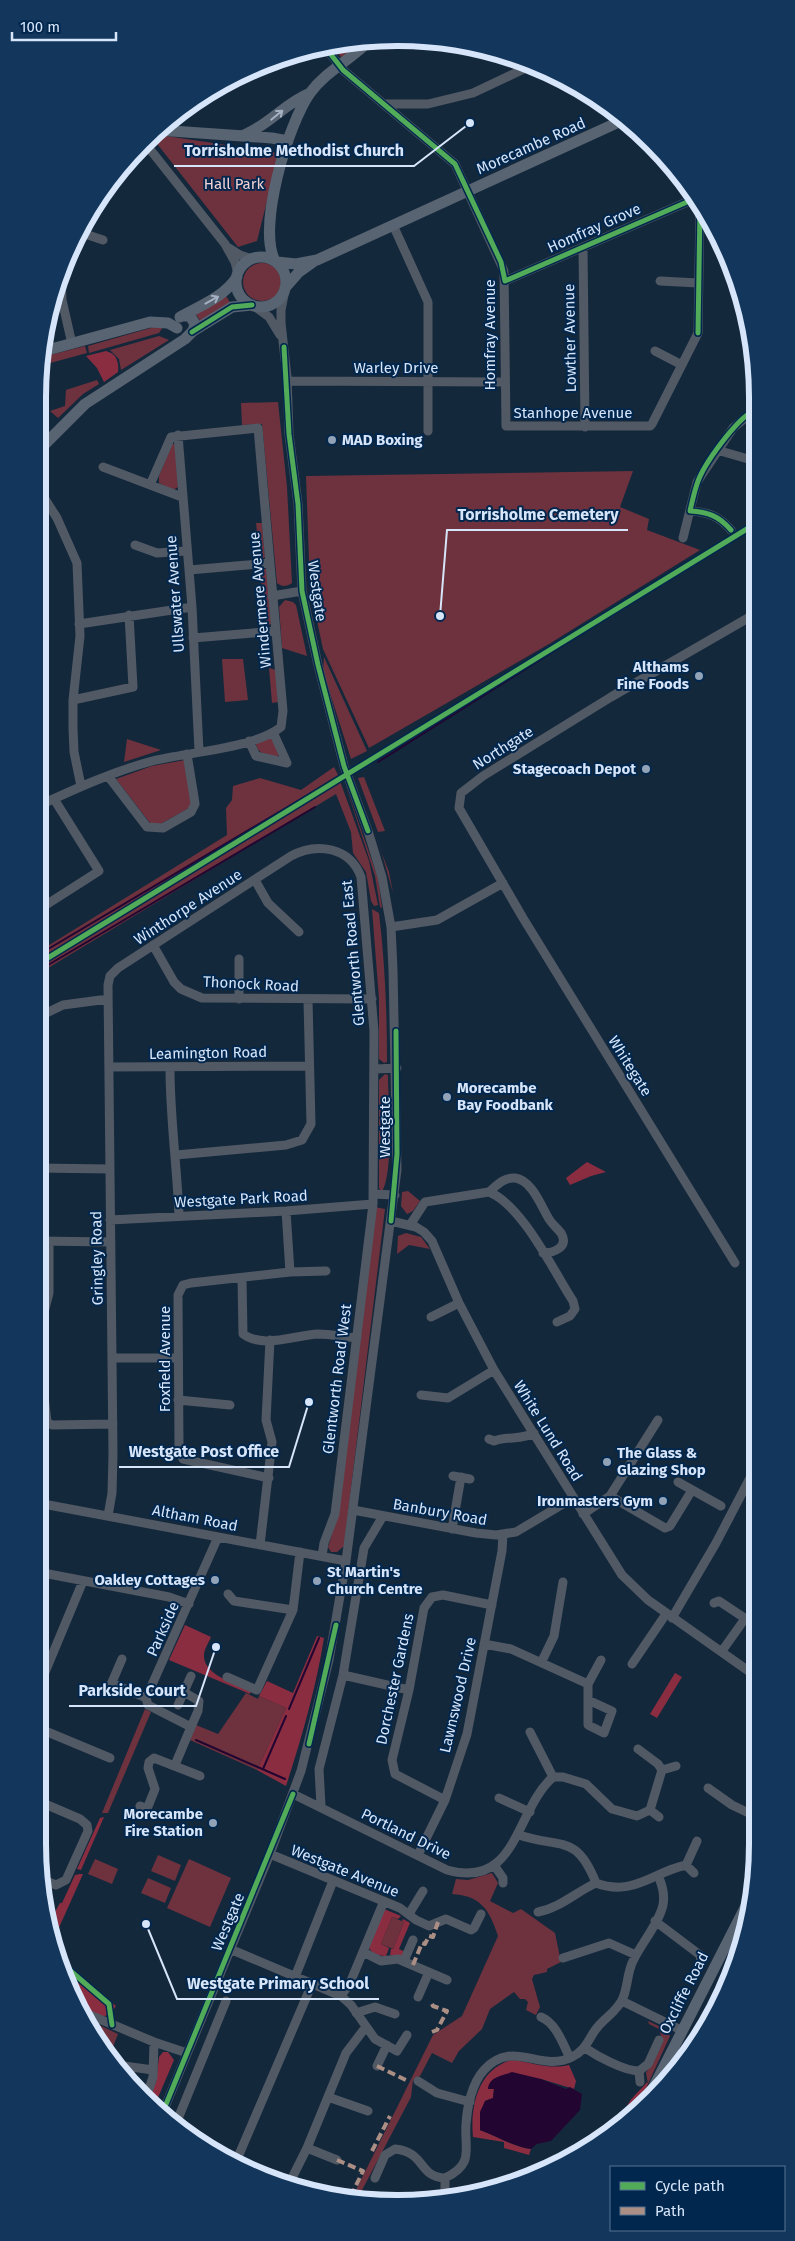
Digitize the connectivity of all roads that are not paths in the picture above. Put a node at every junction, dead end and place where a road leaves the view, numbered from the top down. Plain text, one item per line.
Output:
1 (360, 48) edge
2 (329, 53) edge
3 (338, 66) junction
4 (523, 70) edge
5 (310, 93) junction
6 (386, 104) junction
7 (617, 124) edge
8 (169, 131) edge
9 (242, 135) junction
10 (288, 141) junction
11 (149, 149) edge
12 (468, 191) junction
13 (689, 201) edge
14 (700, 218) edge
15 (270, 220) junction
16 (393, 226) junction
17 (86, 234) edge
18 (103, 240) dead end
19 (225, 244) junction
20 (583, 247) junction
21 (252, 259) junction
22 (317, 260) junction
23 (276, 262) junction
24 (237, 276) junction
25 (505, 281) junction
26 (660, 281) dead end
27 (698, 283) junction
28 (285, 289) junction
29 (62, 295) edge
30 (253, 305) junction
31 (182, 316) junction
32 (150, 322) junction
33 (177, 329) junction
34 (193, 331) junction
35 (72, 344) junction
36 (284, 347) junction
37 (49, 350) edge
38 (655, 351) dead end
39 (162, 354) junction
40 (682, 365) junction
41 (287, 381) junction
42 (504, 382) junction
43 (427, 383) junction
44 (749, 414) edge
45 (506, 426) joint
46 (585, 428) junction
47 (428, 431) dead end
48 (178, 435) junction
49 (46, 443) edge
50 (718, 450) junction
51 (749, 459) edge
52 (103, 467) dead end
53 (150, 485) junction
54 (182, 497) junction
55 (46, 501) edge
56 (690, 511) junction
57 (731, 530) dead end
58 (683, 538) dead end
59 (135, 545) dead end
60 (186, 551) junction
61 (270, 562) junction
62 (189, 570) junction
63 (302, 591) junction
64 (272, 596) junction
65 (192, 607) junction
66 (129, 616) junction
67 (749, 617) edge
68 (79, 624) junction
69 (276, 631) junction
70 (193, 638) junction
71 (73, 700) junction
72 (274, 732) junction
73 (249, 742) junction
74 (199, 751) junction
75 (187, 754) junction
76 (108, 776) junction
77 (81, 786) junction
78 (54, 798) junction
79 (46, 802) edge
80 (302, 850) joint
81 (255, 880) junction
82 (503, 883) junction
83 (46, 905) edge
84 (391, 927) junction
85 (299, 932) dead end
86 (153, 945) junction
87 (239, 959) dead end
88 (239, 998) junction
89 (108, 999) junction
90 (372, 999) junction
91 (308, 1000) junction
92 (46, 1013) edge
93 (308, 1066) junction
94 (109, 1067) junction
95 (170, 1068) junction
96 (397, 1068) junction
97 (375, 1069) junction
98 (176, 1155) junction
99 (46, 1168) edge
100 (110, 1169) junction
101 (488, 1192) junction
102 (395, 1195) junction
103 (373, 1199) junction
104 (286, 1211) junction
105 (179, 1216) junction
106 (110, 1220) junction
107 (391, 1222) junction
108 (410, 1225) junction
109 (46, 1242) edge
110 (49, 1242) junction
111 (110, 1242) junction
112 (543, 1253) junction
113 (735, 1263) dead end
114 (326, 1271) dead end
115 (290, 1272) junction
116 (242, 1279) junction
117 (459, 1303) junction
118 (46, 1304) edge
119 (431, 1317) dead end
120 (556, 1322) dead end
121 (357, 1338) junction
122 (270, 1340) junction
123 (113, 1358) junction
124 (178, 1358) junction
125 (494, 1370) junction
126 (421, 1396) dead end
127 (178, 1400) junction
128 (230, 1406) dead end
129 (46, 1415) edge
130 (658, 1420) dead end
131 (113, 1424) junction
132 (534, 1433) junction
133 (491, 1441) dead end
134 (461, 1477) dead end
135 (269, 1478) junction
136 (749, 1480) edge
137 (678, 1482) dead end
138 (692, 1490) junction
139 (610, 1496) junction
140 (573, 1498) junction
141 (46, 1504) edge
142 (721, 1506) dead end
143 (353, 1510) junction
144 (583, 1514) junction
145 (108, 1516) junction
146 (383, 1516) junction
147 (452, 1529) junction
148 (503, 1534) junction
149 (218, 1537) junction
150 (260, 1544) junction
151 (300, 1552) junction
152 (322, 1556) junction
153 (346, 1561) junction
154 (46, 1573) edge
155 (82, 1580) junction
156 (563, 1582) dead end
157 (228, 1594) dead end
158 (189, 1604) junction
159 (714, 1604) dead end
160 (492, 1605) junction
161 (293, 1610) junction
162 (669, 1616) junction
163 (484, 1644) junction
164 (722, 1651) junction
165 (122, 1660) dead end
166 (601, 1660) dead end
167 (542, 1661) junction
168 (631, 1665) dead end
169 (46, 1669) edge
170 (749, 1671) edge
171 (343, 1675) junction
172 (191, 1676) dead end
173 (227, 1677) dead end
174 (588, 1684) junction
175 (409, 1690) junction
176 (184, 1692) junction
177 (146, 1698) junction
178 (588, 1700) dead end
179 (178, 1705) dead end
180 (191, 1727) junction
181 (528, 1730) dead end
182 (46, 1731) edge
183 (652, 1747) dead end
184 (110, 1758) dead end
185 (175, 1766) junction
186 (675, 1769) dead end
187 (662, 1770) junction
188 (200, 1776) dead end
189 (553, 1777) junction
190 (708, 1788) dead end
191 (293, 1794) junction
192 (497, 1798) dead end
193 (445, 1800) junction
194 (46, 1804) edge
195 (321, 1806) junction
196 (147, 1808) dead end
197 (650, 1810) junction
198 (530, 1812) junction
199 (749, 1813) edge
200 (659, 1817) dead end
201 (519, 1835) junction
202 (694, 1844) dead end
203 (270, 1854) junction
204 (418, 1855) junction
205 (686, 1865) junction
206 (494, 1866) junction
207 (694, 1873) dead end
208 (658, 1875) junction
209 (504, 1880) dead end
210 (333, 1881) junction
211 (49, 1883) edge
212 (596, 1884) junction
213 (423, 1891) dead end
214 (384, 1901) junction
215 (409, 1914) junction
216 (481, 1914) dead end
217 (544, 1914) dead end
218 (742, 1914) edge
219 (655, 1920) junction
220 (413, 1940) dead end
221 (230, 1949) junction
222 (362, 1952) junction
223 (636, 1955) junction
224 (703, 1956) dead end
225 (564, 1958) dead end
226 (404, 1961) junction
227 (429, 1972) junction
228 (295, 1977) junction
229 (447, 1980) dead end
230 (312, 1984) junction
231 (341, 1996) junction
232 (418, 1997) dead end
233 (622, 2001) junction
234 (356, 2013) junction
235 (232, 2014) dead end
236 (395, 2014) dead end
237 (91, 2016) edge
238 (541, 2017) dead end
239 (365, 2028) junction
240 (681, 2030) junction
241 (407, 2035) dead end
242 (154, 2042) junction
243 (656, 2044) dead end
244 (387, 2045) junction
245 (585, 2048) junction
246 (187, 2053) junction
247 (570, 2058) junction
248 (126, 2066) edge
249 (377, 2066) dead end
250 (153, 2070) junction
251 (639, 2071) junction
252 (656, 2081) edge
253 (640, 2082) dead end
254 (420, 2086) dead end
255 (149, 2092) edge
256 (328, 2097) junction
257 (470, 2102) junction
258 (165, 2107) edge
259 (368, 2111) dead end
260 (178, 2117) edge
261 (307, 2148) junction
262 (238, 2157) edge
263 (337, 2160) dead end
264 (292, 2178) edge
265 (376, 2178) dead end
266 (445, 2178) junction
267 (445, 2192) edge

1 - 3 main road
2 - 3 street, Homfray Avenue
3 - 5 main road
3 - 6 street, Homfray Avenue
4 - 6 street
9 -> 5 main road
5 - 10 main road
6 - 12 street, Homfray Avenue
7 - 12 main road, Morecambe Road
8 - 9 main road
9 - 10 main road
10 - 15 main road
11 - 19 street
12 - 16 main road, Morecambe Road
12 - 25 street, Homfray Avenue
13 - 20 street, Homfray Grove
14 - 27 street, Stanhope Avenue
15 - 21 main road
15 - 23 main road
16 - 22 main road, Morecambe Road
16 - 43 street
17 - 18 street
19 - 21 street
19 - 24 street
20 - 25 street, Homfray Grove
20 - 46 street, Lowther Avenue
21 - 23 main road
21 - 24 main road
22 - 23 main road, Morecambe Road
22 - 28 main road, Morecambe Road
23 - 28 main road
24 - 30 main road
31 -> 24 main road
25 - 42 street, Homfray Avenue
26 - 27 street
27 - 40 street, Stanhope Avenue
28 - 30 main road
28 - 36 street, Westgate
29 - 35 street
30 - 34 main road
30 - 36 street, Westgate
31 - 32 main road
31 - 33 main road
31 - 34 main road
32 - 33 main road
32 - 35 main road
33 - 34 main road
33 - 39 main road
34 - 39 main road
35 - 37 main road
36 - 41 street, Westgate
38 - 40 street
39 - 49 main road
40 - 46 street, Stanhope Avenue
41 - 43 street, Warley Drive
41 - 63 street, Westgate
42 - 43 street, Warley Drive
42 - 45 street, Homfray Avenue
43 - 47 street
44 - 50 street
45 - 46 street, Stanhope Avenue
48 - 53 street
48 - 54 street, Ullswater Avenue
48 - 61 street, Windermere Avenue
50 - 51 street
50 - 56 street
52 - 53 street
53 - 54 street
54 - 60 street, Ullswater Avenue
55 - 68 street
56 - 57 street
56 - 58 street
59 - 60 street
60 - 62 street, Ullswater Avenue
61 - 62 street
61 - 64 street, Windermere Avenue
62 - 65 street, Ullswater Avenue
63 - 64 street
63 - 84 street, Westgate
64 - 69 street, Windermere Avenue
65 - 66 street
65 - 70 street, Ullswater Avenue
66 - 68 street
66 - 71 street
67 - 82 street, Northgate
68 - 71 street
69 - 70 street
69 - 72 street, Windermere Avenue
70 - 74 street, Ullswater Avenue
71 - 77 street
72 - 73 street
72 - 73 street
73 - 74 street
74 - 75 street
75 - 76 street
75 - 76 street
76 - 77 street
77 - 78 street
78 - 79 street
78 - 83 street
80 - 81 street, Winthorpe Avenue
80 - 90 street, Glentworth Road East
81 - 85 street
81 - 86 street, Winthorpe Avenue
82 - 84 street
82 - 113 street, Whitegate
84 - 96 street, Westgate
86 - 88 street, Thonock Road
86 - 89 street, Winthorpe Avenue
87 - 88 street
88 - 91 street, Thonock Road
89 - 92 street
89 - 94 street, Gringley Road
90 - 91 street, Thonock Road
90 - 97 street, Glentworth Road East
91 - 93 street
93 - 95 street, Leamington Road
93 - 98 street
94 - 95 street, Leamington Road
94 - 100 street, Gringley Road
95 - 98 street
96 - 97 street
96 - 102 street, Westgate
97 - 103 street, Glentworth Road East
98 - 105 street
99 - 100 street
100 - 106 street, Gringley Road
101 - 108 street
101 - 112 street
101 - 112 street
102 - 103 street, Westgate Park Road
102 - 107 street, Westgate
103 - 104 street, Westgate Park Road
103 - 121 street, Glentworth Road West
104 - 105 street, Westgate Park Road
104 - 115 street
105 - 106 street, Westgate Park Road
106 - 111 street, Gringley Road
107 - 108 street, White Lund Road
107 - 143 street, Westgate
108 - 117 street, White Lund Road
109 - 110 street
110 - 111 street
110 - 118 street
111 - 123 street, Gringley Road
112 - 120 street
114 - 115 street, Foxfield Avenue
115 - 116 street, Foxfield Avenue
116 - 122 street
116 - 124 street, Foxfield Avenue
117 - 119 street
117 - 125 street, White Lund Road
121 - 122 street
121 - 152 street, Glentworth Road West
122 - 135 street
123 - 124 street
123 - 131 street, Gringley Road
124 - 127 street, Foxfield Avenue
125 - 126 street
125 - 132 street, White Lund Road
127 - 128 street
127 - 135 street, Foxfield Avenue
129 - 131 street
130 - 139 street
131 - 145 street, Gringley Road
132 - 133 street
132 - 140 street, White Lund Road
134 - 147 street
135 - 150 street
136 - 162 street
137 - 138 street
138 - 139 street
138 - 142 street
139 - 144 street
140 - 144 street, White Lund Road
140 - 148 street, Banbury Road
141 - 145 street, Altham Road
143 - 146 street, Banbury Road
143 - 153 street, Westgate
144 - 162 street, White Lund Road
145 - 149 street, Altham Road
146 - 147 street, Banbury Road
146 - 171 street
147 - 148 street, Banbury Road
148 - 160 street, Lawnswood Drive
149 - 150 street, Altham Road
149 - 158 street, Parkside
150 - 151 street, Altham Road
151 - 152 street, Altham Road
151 - 161 street
152 - 153 street, Altham Road
153 - 191 street, Westgate
154 - 155 street
155 - 158 street
155 - 169 street
156 - 167 street
157 - 161 street
158 - 177 street, Parkside
159 - 164 street
160 - 163 street, Lawnswood Drive
160 - 175 street, Dorchester Gardens
161 - 173 street
162 - 164 street, White Lund Road
162 - 168 street
163 - 167 street
163 - 193 street, Lawnswood Drive
164 - 170 street, White Lund Road
165 - 177 street, Parkside
166 - 174 street
167 - 174 street
171 - 175 street
171 - 195 street
172 - 176 street
174 - 178 street
175 - 193 street, Dorchester Gardens
176 - 179 street
176 - 180 street
177 - 180 street
180 - 185 street
181 - 189 street
182 - 184 street
183 - 187 street
185 - 188 street
185 - 196 street
186 - 187 street
187 - 197 street
189 - 197 street
189 - 198 street
190 - 199 street
191 - 195 street, Portland Drive
191 - 203 street, Westgate
192 - 198 street
193 - 204 street, Lawnswood Drive
194 - 211 street
195 - 204 street, Portland Drive
197 - 200 street
198 - 201 street
201 - 206 street
201 - 212 street
202 - 205 street
203 - 210 street, Westgate Avenue
203 - 221 street, Westgate
204 - 206 street, Portland Drive
205 - 207 street
205 - 208 street
206 - 209 street
208 - 212 street
208 - 219 street
210 - 214 street, Westgate Avenue
210 - 228 street
212 - 217 street
213 - 215 street
214 - 215 street, Westgate Avenue
214 - 222 street
215 - 216 street, Westgate Avenue
218 - 240 main road, Oxcliffe Road
219 - 223 street
219 - 224 street
220 - 226 street
221 - 228 street
221 - 246 street, Westgate
222 - 226 street
222 - 231 street
223 - 225 street
223 - 233 street
226 - 227 street
227 - 229 street
227 - 232 street
228 - 230 street
230 - 231 street
230 - 262 street
231 - 234 street
233 - 240 street
233 - 245 street
234 - 236 street
234 - 239 street
235 - 260 street
237 - 242 street
238 - 247 street
239 - 244 street
239 - 256 street
240 - 252 main road, Oxcliffe Road
241 - 244 street
242 - 246 street
242 - 250 street
243 - 251 street
244 - 249 street
245 - 247 street
245 - 251 street
246 - 258 street, Westgate
247 - 257 street
248 - 250 street
250 - 255 street
251 - 253 street
254 - 257 street
256 - 259 street
256 - 261 street
257 - 266 street
261 - 263 street
261 - 264 street
265 - 266 street
266 - 267 street

